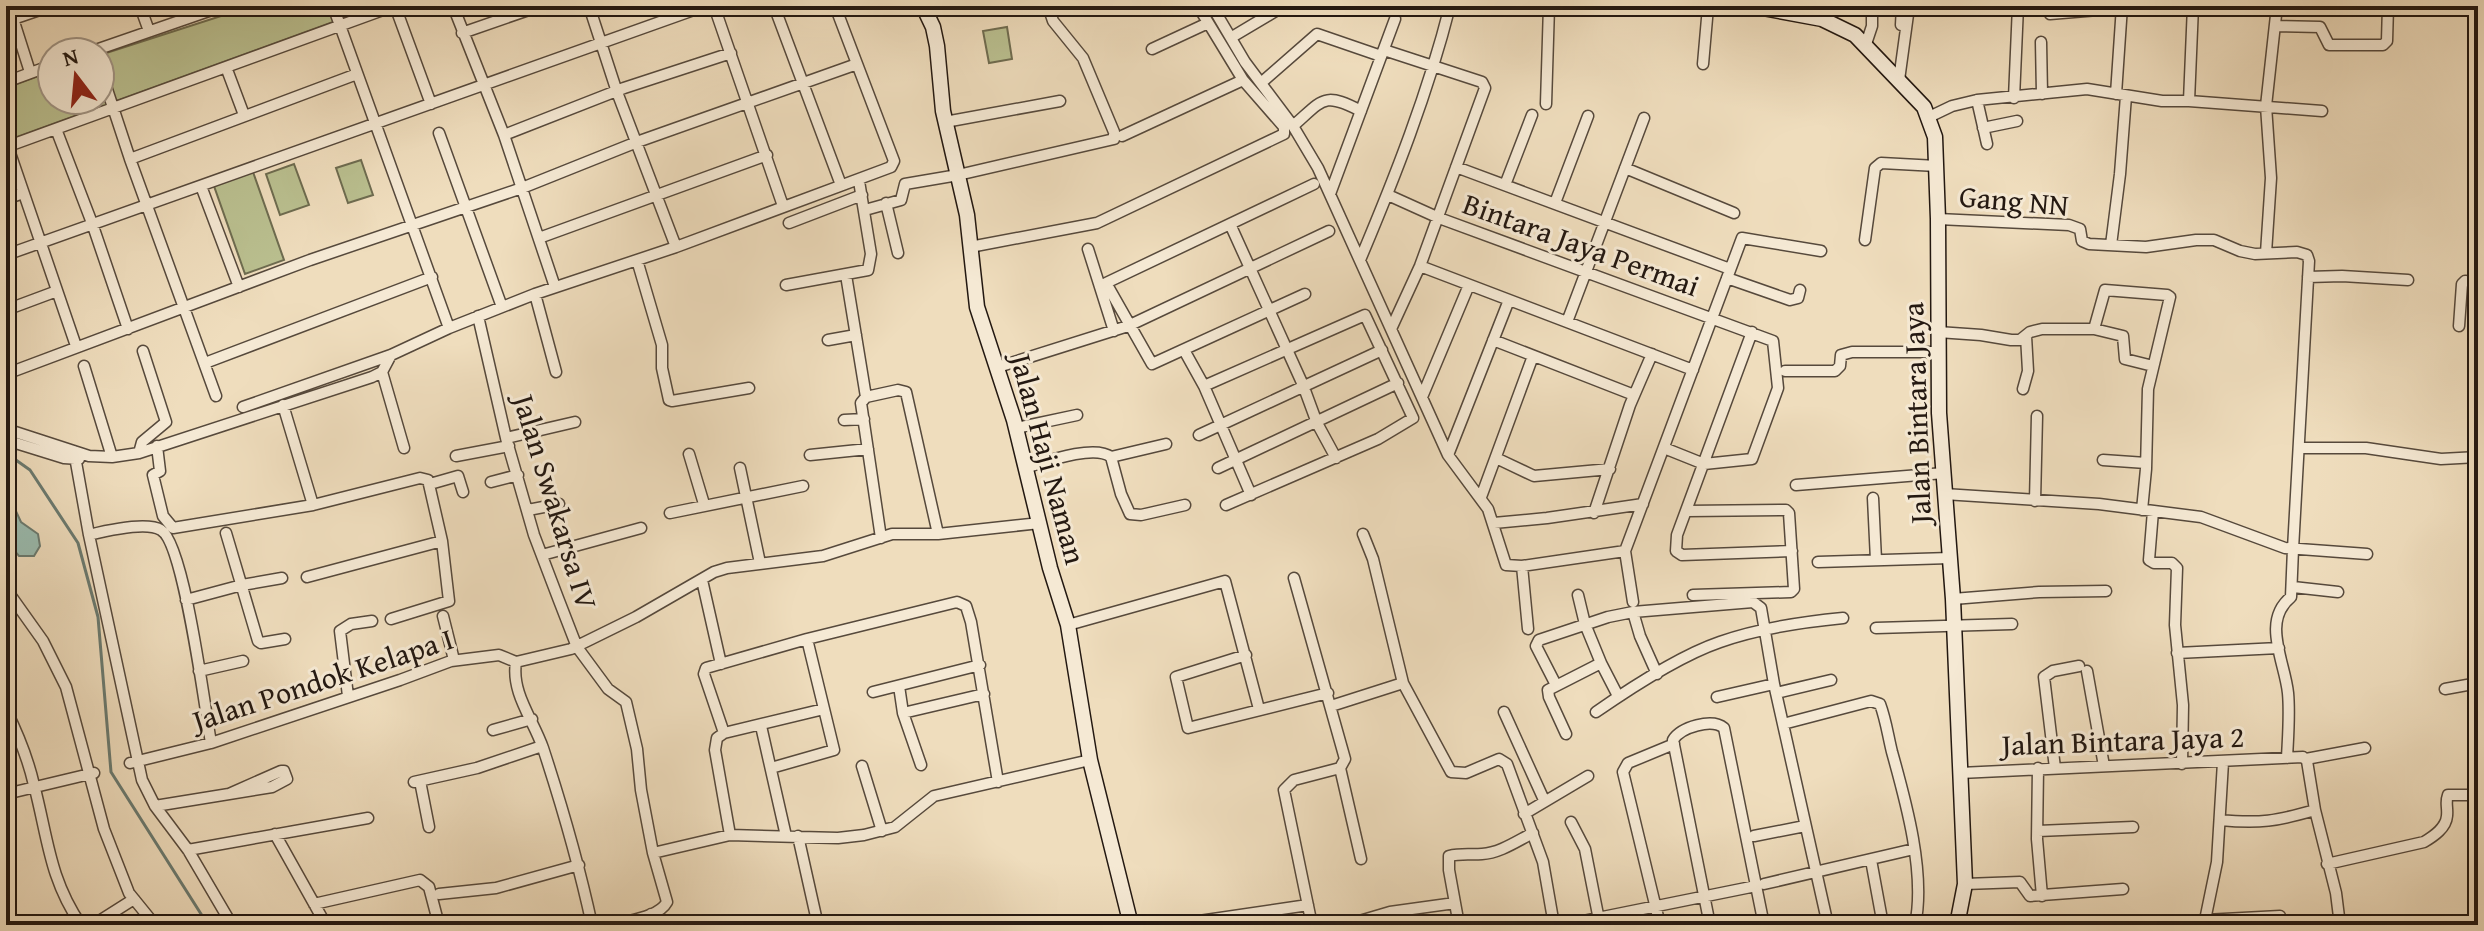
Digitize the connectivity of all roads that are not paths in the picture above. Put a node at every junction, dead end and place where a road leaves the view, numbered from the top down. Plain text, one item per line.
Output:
1 (9, 6) edge
2 (51, 6) edge
3 (140, 6) edge
4 (223, 6) edge
5 (333, 6) edge
6 (394, 6) edge
7 (453, 6) edge
8 (540, 6) edge
9 (589, 6) edge
10 (705, 6) edge
11 (714, 6) edge
12 (774, 6) edge
13 (835, 6) edge
14 (923, 6) edge
15 (1048, 6) edge
16 (1198, 6) edge
17 (1212, 6) edge
18 (1450, 6) edge
19 (1549, 6) edge
20 (1579, 6) edge
21 (1727, 6) edge
22 (1752, 6) edge
23 (1872, 6) edge
24 (1902, 6) edge
25 (2018, 6) edge
26 (2193, 6) edge
27 (2277, 6) edge
28 (2388, 6) edge
29 (1708, 7) edge
30 (1909, 7) edge
31 (2122, 7) edge
32 (202, 9) edge
33 (1279, 9) dead end
34 (2050, 14) dead end
35 (13, 19) junction
36 (1395, 19) dead end
37 (1208, 23) junction
38 (341, 25) junction
39 (2275, 26) junction
40 (149, 31) junction
41 (462, 33) junction
42 (1232, 37) junction
43 (2041, 42) dead end
44 (116, 43) edge
45 (602, 43) junction
46 (1866, 44) junction
47 (1152, 49) dead end
48 (731, 53) junction
49 (1382, 53) junction
50 (857, 64) junction
51 (1703, 64) dead end
52 (1434, 66) junction
53 (226, 67) junction
54 (1899, 69) junction
55 (36, 70) edge
56 (30, 72) junction
57 (357, 74) junction
58 (1243, 80) junction
59 (6, 82) edge
60 (1261, 83) junction
61 (482, 84) junction
62 (803, 84) junction
63 (617, 92) junction
64 (2042, 94) junction
65 (2121, 95) junction
66 (2014, 98) junction
67 (1977, 100) junction
68 (1060, 101) dead end
69 (2189, 101) junction
70 (431, 104) junction
71 (748, 104) junction
72 (1546, 104) dead end
73 (2266, 106) junction
74 (116, 107) edge
75 (1361, 111) junction
76 (2322, 111) dead end
77 (116, 114) edge
78 (244, 115) junction
79 (1532, 115) dead end
80 (92, 116) edge
81 (1588, 116) dead end
82 (1929, 117) junction
83 (1644, 118) dead end
84 (2017, 121) dead end
85 (945, 122) junction
86 (376, 125) junction
87 (1293, 126) junction
88 (1983, 128) junction
89 (56, 129) junction
90 (439, 133) dead end
91 (504, 135) junction
92 (1122, 136) dead end
93 (637, 142) junction
94 (1987, 144) dead end
95 (7, 147) edge
96 (767, 155) junction
97 (130, 159) junction
98 (1937, 166) junction
99 (1456, 167) junction
100 (1625, 168) junction
101 (958, 175) junction
102 (859, 181) junction
103 (1314, 184) dead end
104 (841, 185) junction
105 (1505, 185) junction
106 (201, 186) junction
107 (522, 188) junction
108 (23, 193) junction
109 (1330, 194) junction
110 (658, 195) junction
111 (862, 195) junction
112 (1388, 195) junction
113 (6, 199) edge
114 (147, 203) junction
115 (886, 203) junction
116 (1555, 203) junction
117 (465, 206) junction
118 (783, 206) junction
119 (865, 210) junction
120 (1734, 213) dead end
121 (1439, 218) junction
122 (1938, 219) junction
123 (1605, 221) junction
124 (92, 223) junction
125 (789, 223) dead end
126 (1230, 224) junction
127 (412, 225) junction
128 (1329, 231) dead end
129 (539, 238) junction
130 (1865, 240) dead end
131 (39, 243) junction
132 (2111, 245) junction
133 (676, 247) junction
134 (970, 247) junction
135 (1088, 249) dead end
136 (1821, 251) dead end
137 (898, 253) dead end
138 (2266, 253) junction
139 (6, 255) edge
140 (637, 260) junction
141 (1360, 260) junction
142 (1420, 266) junction
143 (1248, 268) junction
144 (1586, 271) junction
145 (1729, 274) junction
146 (846, 275) junction
147 (432, 277) junction
148 (2308, 277) junction
149 (2408, 280) dead end
150 (2478, 282) edge
151 (786, 285) dead end
152 (1469, 285) junction
153 (239, 287) junction
154 (555, 287) junction
155 (1800, 290) dead end
156 (57, 291) junction
157 (535, 294) junction
158 (1305, 294) dead end
159 (1509, 300) junction
160 (502, 307) junction
161 (183, 308) junction
162 (6, 310) edge
163 (1268, 311) junction
164 (478, 316) junction
165 (1712, 319) junction
166 (1567, 322) junction
167 (1128, 326) junction
168 (2459, 326) dead end
169 (449, 328) junction
170 (128, 329) junction
171 (1391, 329) junction
172 (2094, 329) junction
173 (1114, 331) junction
174 (1752, 332) junction
175 (1938, 332) junction
176 (856, 335) junction
177 (2026, 336) junction
178 (828, 340) dead end
179 (1493, 340) junction
180 (76, 346) junction
181 (1184, 350) junction
182 (1287, 350) junction
183 (1382, 350) junction
184 (143, 351) dead end
185 (1938, 352) junction
186 (1652, 354) junction
187 (391, 355) junction
188 (1533, 356) junction
189 (205, 363) junction
190 (84, 366) dead end
191 (2153, 366) junction
192 (998, 367) junction
193 (1693, 370) junction
194 (1785, 371) dead end
195 (382, 372) junction
196 (556, 372) dead end
197 (6, 374) edge
198 (1398, 383) junction
199 (1303, 385) junction
200 (1204, 386) junction
201 (749, 388) dead end
202 (2023, 389) dead end
203 (1634, 395) junction
204 (216, 396) dead end
205 (866, 397) junction
206 (1422, 397) junction
207 (283, 405) junction
208 (243, 407) dead end
209 (1077, 415) dead end
210 (2037, 416) dead end
211 (864, 419) junction
212 (844, 420) dead end
213 (575, 422) dead end
214 (1317, 423) junction
215 (1220, 424) junction
216 (1016, 428) junction
217 (6, 429) edge
218 (1199, 435) dead end
219 (6, 440) edge
220 (508, 442) junction
221 (1166, 444) dead end
222 (157, 446) junction
223 (404, 448) dead end
224 (1664, 448) junction
225 (2299, 448) junction
226 (868, 449) junction
227 (139, 453) junction
228 (689, 454) dead end
229 (75, 455) junction
230 (810, 455) dead end
231 (1448, 455) junction
232 (456, 456) dead end
233 (112, 457) junction
234 (1111, 457) junction
235 (2478, 457) edge
236 (1336, 458) junction
237 (1496, 458) junction
238 (2103, 460) dead end
239 (1237, 461) junction
240 (2146, 463) junction
241 (1704, 464) junction
242 (740, 468) dead end
243 (1025, 468) junction
244 (1218, 468) dead end
245 (1610, 469) junction
246 (1944, 473) junction
247 (518, 475) junction
248 (429, 482) junction
249 (491, 482) dead end
250 (1796, 485) dead end
251 (803, 486) dead end
252 (463, 492) dead end
253 (1944, 494) junction
254 (1251, 495) junction
255 (747, 496) junction
256 (1481, 497) junction
257 (1873, 498) dead end
258 (2035, 501) junction
259 (559, 504) dead end
260 (704, 504) junction
261 (1643, 504) junction
262 (313, 505) junction
263 (1185, 505) dead end
264 (1226, 505) dead end
265 (528, 510) junction
266 (1687, 511) junction
267 (2147, 511) junction
268 (670, 513) dead end
269 (1594, 513) junction
270 (1040, 523) junction
271 (1494, 523) junction
272 (641, 528) dead end
273 (226, 533) dead end
274 (938, 534) junction
275 (1363, 534) dead end
276 (89, 535) junction
277 (881, 538) junction
278 (442, 541) junction
279 (2293, 549) junction
280 (1625, 551) junction
281 (1792, 551) junction
282 (2367, 554) dead end
283 (542, 555) junction
284 (1950, 558) junction
285 (1876, 560) junction
286 (1818, 562) dead end
287 (760, 563) junction
288 (1522, 566) junction
289 (307, 577) dead end
290 (282, 578) dead end
291 (1294, 578) dead end
292 (702, 580) junction
293 (242, 585) junction
294 (2293, 587) junction
295 (6, 589) edge
296 (2106, 591) dead end
297 (2338, 592) dead end
298 (1578, 595) dead end
299 (1693, 595) dead end
300 (1953, 599) junction
301 (186, 600) junction
302 (1633, 607) junction
303 (443, 616) dead end
304 (1843, 618) dead end
305 (391, 619) dead end
306 (372, 621) dead end
307 (1585, 624) junction
308 (2012, 624) dead end
309 (1068, 625) junction
310 (1955, 626) junction
311 (1876, 628) dead end
312 (1528, 629) dead end
313 (1765, 632) junction
314 (285, 639) dead end
315 (807, 639) junction
316 (577, 647) junction
317 (2279, 648) junction
318 (2177, 653) junction
319 (1246, 655) junction
320 (454, 660) junction
321 (243, 661) dead end
322 (516, 662) junction
323 (1601, 663) junction
324 (721, 664) junction
325 (980, 665) junction
326 (199, 671) junction
327 (1657, 674) junction
328 (1831, 680) dead end
329 (1403, 683) junction
330 (2478, 683) edge
331 (1556, 685) junction
332 (899, 686) junction
333 (1775, 688) junction
334 (2445, 689) dead end
335 (873, 692) dead end
336 (1328, 693) junction
337 (984, 694) junction
338 (348, 696) junction
339 (1618, 696) junction
340 (1717, 697) dead end
341 (1331, 706) junction
342 (824, 709) junction
343 (1259, 709) junction
344 (6, 710) edge
345 (1504, 712) dead end
346 (1596, 712) dead end
347 (903, 713) junction
348 (532, 719) junction
349 (1783, 724) junction
350 (761, 726) junction
351 (493, 730) dead end
352 (724, 733) junction
353 (1566, 734) dead end
354 (211, 743) junction
355 (1674, 744) junction
356 (542, 746) junction
357 (2365, 748) dead end
358 (2287, 758) junction
359 (2306, 759) junction
360 (1090, 760) junction
361 (134, 762) junction
362 (2223, 762) junction
363 (2182, 764) junction
364 (921, 765) dead end
365 (862, 766) dead end
366 (2104, 766) junction
367 (771, 768) junction
368 (1340, 768) junction
369 (2038, 768) junction
370 (2055, 768) junction
371 (92, 773) junction
372 (1960, 773) junction
373 (1588, 776) dead end
374 (998, 782) junction
375 (35, 787) junction
376 (6, 794) edge
377 (229, 794) junction
378 (2478, 795) edge
379 (1544, 800) junction
380 (155, 806) junction
381 (2315, 810) junction
382 (1524, 814) junction
383 (368, 818) dead end
384 (2220, 820) junction
385 (1571, 822) dead end
386 (1805, 826) junction
387 (429, 827) dead end
388 (2133, 827) dead end
389 (882, 831) junction
390 (2038, 831) junction
391 (1533, 833) junction
392 (275, 834) junction
393 (730, 835) junction
394 (792, 836) junction
395 (1754, 836) dead end
396 (1914, 849) junction
397 (188, 850) junction
398 (653, 853) junction
399 (1361, 859) dead end
400 (1871, 860) junction
401 (2327, 864) junction
402 (579, 865) junction
403 (1816, 874) junction
404 (1965, 884) junction
405 (1760, 885) junction
406 (2123, 889) dead end
407 (439, 894) dead end
408 (2042, 896) junction
409 (1704, 897) junction
410 (134, 899) junction
411 (1455, 903) junction
412 (314, 904) junction
413 (1308, 905) junction
414 (1656, 906) junction
415 (651, 914) junction
416 (2280, 916) dead end
417 (817, 921) dead end
418 (1599, 921) edge
419 (2205, 922) edge
420 (81, 925) edge
421 (93, 925) edge
422 (155, 925) edge
423 (232, 925) edge
424 (326, 925) edge
425 (439, 925) edge
426 (592, 925) edge
427 (614, 925) edge
428 (655, 925) edge
429 (1131, 925) edge
430 (1172, 925) edge
431 (1312, 925) edge
432 (1346, 925) edge
433 (1459, 925) edge
434 (1554, 925) edge
435 (1563, 925) edge
436 (1660, 925) edge
437 (1710, 925) edge
438 (1764, 925) edge
439 (1826, 925) edge
440 (1883, 925) edge
441 (1915, 925) edge
442 (1957, 925) edge
443 (2340, 925) edge

1 - 35 street
2 - 35 street
3 - 40 street
4 - 32 street
5 - 38 street
6 - 38 street
6 - 70 street
7 - 41 street
8 - 41 street
9 - 45 street
10 - 45 street
11 - 48 street
12 - 62 street
13 - 50 street
14 - 85 street, Jalan Haji Naman
15 - 101 street
16 - 37 street
17 - 42 street
18 - 52 street
19 - 72 street
20 - 29 street
21 - 29 street
22 - 46 street, Jalan Bintara Jaya
23 - 46 street
24 - 54 street
25 - 66 street
26 - 69 street
27 - 39 street
28 - 39 street
29 - 51 street
30 - 54 street
31 - 34 street
31 - 65 street
32 - 40 street
33 - 42 street
35 - 56 street
36 - 49 street
37 - 47 street
37 - 58 street
38 - 53 street
38 - 57 street
39 - 73 street
40 - 44 street
41 - 61 street
42 - 60 street
43 - 64 street
45 - 61 street
45 - 63 street
46 - 54 street, Jalan Bintara Jaya
48 - 63 street
48 - 71 street
49 - 52 street
49 - 60 street
49 - 75 street
50 - 62 street
50 - 102 street
52 - 99 street, Bintara Jaya Permai
52 - 112 street
53 - 74 street
53 - 78 street
54 - 82 street, Jalan Bintara Jaya
55 - 56 street
56 - 59 street
57 - 78 street
57 - 86 street
58 - 92 street
58 - 134 street
60 - 87 street
61 - 70 street
61 - 91 street
62 - 71 street
62 - 104 street
63 - 91 street
63 - 93 street
64 - 65 street
64 - 66 street
65 - 69 street
65 - 132 street
66 - 67 street
67 - 82 street
67 - 88 street
68 - 85 street
69 - 73 street
70 - 86 street
71 - 93 street
71 - 96 street
73 - 76 street
73 - 138 street
75 - 87 street
75 - 109 street
77 - 97 street
78 - 97 street
79 - 105 street
80 - 89 street
81 - 116 street
82 - 98 street, Jalan Bintara Jaya
83 - 100 street
84 - 88 street
85 - 101 street, Jalan Haji Naman
86 - 106 street
86 - 127 street
87 - 109 street
88 - 94 street
89 - 95 street
89 - 124 street
90 - 117 street
91 - 107 street
93 - 107 street
93 - 110 street
95 - 108 street
96 - 110 street
96 - 118 street
97 - 114 street
98 - 122 street, Jalan Bintara Jaya
98 - 130 street
99 - 105 street
99 - 121 street, Bintara Jaya Permai
100 - 120 street
100 - 123 street
101 - 115 street
101 - 134 street, Jalan Haji Naman
102 - 104 street
102 - 111 street
103 - 126 street
104 - 118 street
105 - 116 street
106 - 114 street
106 - 153 street
107 - 117 street
107 - 129 street
108 - 113 street
108 - 131 street
109 - 141 street
110 - 129 street
110 - 133 street
111 - 119 street
111 - 125 street
112 - 121 street
112 - 141 street
114 - 124 street
114 - 161 street
115 - 119 street
115 - 137 street
116 - 123 street
117 - 127 street
117 - 160 street
118 - 133 street
119 - 146 street
121 - 142 street
121 - 144 street, Bintara Jaya Permai
122 - 132 street, Gang NN
122 - 175 street, Jalan Bintara Jaya
123 - 144 street
123 - 145 street
124 - 131 street
124 - 170 street
126 - 143 street
126 - 167 street
127 - 147 street
127 - 153 street
128 - 143 street
129 - 154 street
131 - 139 street
131 - 156 street
132 - 138 street, Gang NN
133 - 140 street
134 - 192 street, Jalan Haji Naman
135 - 173 street
136 - 145 street
138 - 148 street, Gang NN
140 - 154 street
140 - 201 street
141 - 171 street
142 - 152 street
142 - 171 street
143 - 163 street
143 - 167 street
144 - 165 street, Bintara Jaya Permai
144 - 166 street
145 - 155 street
145 - 165 street
146 - 151 street
146 - 176 street
147 - 169 street
147 - 189 street
148 - 149 street
148 - 225 street
150 - 168 street
152 - 159 street
152 - 206 street
153 - 161 street
154 - 157 street
156 - 162 street
156 - 180 street
157 - 160 street
157 - 196 street
158 - 163 street
159 - 166 street
159 - 179 street
160 - 164 street
161 - 170 street
161 - 189 street
163 - 181 street
163 - 182 street
164 - 169 street
164 - 220 street, Jalan Swakarsa IV
165 - 174 street, Bintara Jaya Permai
165 - 193 street
166 - 186 street
167 - 173 street
167 - 181 street
169 - 187 street
170 - 180 street
171 - 206 street
172 - 177 street
172 - 191 street
172 - 191 street
173 - 192 street
174 - 241 street
174 - 241 street
175 - 177 street
175 - 185 street, Jalan Bintara Jaya
176 - 178 street
176 - 205 street
177 - 202 street
179 - 188 street
179 - 231 street
180 - 197 street
181 - 200 street
182 - 183 street
182 - 199 street
182 - 200 street
183 - 198 street
183 - 199 street
184 - 227 street
185 - 194 street
185 - 246 street, Jalan Bintara Jaya
186 - 193 street
186 - 203 street
187 - 195 street
187 - 208 street
188 - 203 street
188 - 237 street
189 - 204 street
190 - 233 street
191 - 240 street
192 - 216 street, Jalan Haji Naman
193 - 224 street
195 - 207 street
195 - 223 street
198 - 214 street
198 - 236 street
199 - 214 street
199 - 215 street
200 - 215 street
203 - 245 street
205 - 211 street
205 - 274 street
206 - 231 street
207 - 222 street
207 - 262 street
209 - 216 street
210 - 258 street
211 - 212 street
211 - 226 street
213 - 220 street
214 - 236 street
214 - 239 street
215 - 218 street
215 - 239 street
216 - 243 street, Jalan Haji Naman
217 - 229 street
219 - 229 street
220 - 232 street
220 - 247 street, Jalan Swakarsa IV
221 - 234 street
222 - 227 street
222 - 262 street
224 - 241 street
224 - 261 street
225 - 235 street
225 - 279 street
226 - 230 street
226 - 277 street
227 - 233 street
228 - 260 street
229 - 233 street
229 - 276 street
231 - 256 street
234 - 243 street
234 - 263 street
236 - 254 street
237 - 245 street
237 - 256 street
238 - 240 street
239 - 244 street
239 - 254 street
240 - 267 street
241 - 266 street
242 - 255 street
243 - 270 street, Jalan Haji Naman
245 - 269 street
246 - 250 street
246 - 253 street, Jalan Bintara Jaya
247 - 249 street
247 - 265 street, Jalan Swakarsa IV
248 - 252 street
248 - 262 street
248 - 278 street
251 - 255 street
253 - 258 street
253 - 284 street, Jalan Bintara Jaya
254 - 264 street
255 - 260 street
255 - 287 street
256 - 271 street
257 - 285 street
258 - 267 street
259 - 265 street
260 - 268 street
261 - 269 street
261 - 280 street
265 - 283 street, Jalan Swakarsa IV
266 - 281 street
266 - 281 street
267 - 279 street
267 - 318 street
269 - 271 street
270 - 274 street, Jalan Swakarsa IV
270 - 309 street, Jalan Haji Naman
271 - 288 street
272 - 283 street
273 - 293 street
274 - 277 street, Jalan Swakarsa IV
275 - 329 street
276 - 301 street
276 - 361 street
277 - 287 street, Jalan Swakarsa IV
278 - 289 street
278 - 305 street
279 - 282 street
279 - 294 street
280 - 288 street
280 - 302 street
281 - 299 street
283 - 316 street, Jalan Swakarsa IV
284 - 285 street
284 - 300 street, Jalan Bintara Jaya
285 - 286 street
287 - 292 street, Jalan Swakarsa IV
288 - 312 street
290 - 293 street
291 - 336 street
292 - 316 street, Jalan Swakarsa IV
292 - 324 street
293 - 301 street
293 - 314 street
294 - 297 street
294 - 317 street
295 - 371 street
296 - 300 street
298 - 307 street
300 - 310 street, Jalan Bintara Jaya
301 - 326 street
302 - 307 street
302 - 313 street
302 - 327 street
303 - 320 street
304 - 313 street
306 - 338 street
307 - 323 street
307 - 331 street
308 - 310 street
309 - 319 street
309 - 360 street, Jalan Haji Naman
310 - 311 street
310 - 372 street, Jalan Bintara Jaya
313 - 327 street
313 - 333 street
315 - 324 street
315 - 325 street
315 - 342 street
316 - 322 street, Jalan Pondok Kelapa I
316 - 398 street
317 - 318 street
317 - 358 street
318 - 363 street
319 - 343 street
319 - 343 street
320 - 322 street, Jalan Pondok Kelapa I
320 - 338 street, Jalan Pondok Kelapa I
321 - 326 street
322 - 348 street
323 - 331 street
323 - 339 street
324 - 352 street
325 - 332 street
325 - 337 street
326 - 354 street
327 - 339 street
328 - 333 street
329 - 341 street
329 - 382 street
330 - 334 street
331 - 353 street
332 - 335 street
332 - 347 street
333 - 340 street
333 - 349 street
336 - 341 street
336 - 343 street
337 - 347 street
337 - 374 street
338 - 354 street, Jalan Pondok Kelapa I
339 - 346 street
341 - 368 street
342 - 350 street
342 - 367 street
344 - 375 street
345 - 379 street
347 - 364 street
348 - 351 street
348 - 356 street
349 - 386 street
349 - 396 street
350 - 352 street
350 - 367 street
352 - 393 street
354 - 361 street, Jalan Pondok Kelapa I
355 - 405 street
355 - 409 street
355 - 414 street
356 - 387 street
356 - 402 street
357 - 359 street, Jalan Bintara Jaya 2
358 - 359 street, Jalan Bintara Jaya 2
358 - 362 street, Jalan Bintara Jaya 2
359 - 381 street
360 - 374 street
360 - 429 street, Jalan Haji Naman
361 - 380 street
362 - 363 street, Jalan Bintara Jaya 2
362 - 384 street
363 - 366 street, Jalan Bintara Jaya 2
365 - 389 street
366 - 370 street, Jalan Bintara Jaya 2
366 - 370 street
367 - 394 street
368 - 399 street
368 - 413 street
369 - 370 street, Jalan Bintara Jaya 2
369 - 372 street, Jalan Bintara Jaya 2
369 - 390 street
371 - 375 street
371 - 410 street
372 - 404 street, Jalan Bintara Jaya
373 - 379 street
374 - 389 street
375 - 376 street
375 - 420 street
377 - 377 street
377 - 380 street
378 - 401 street
379 - 382 street
380 - 397 street
381 - 384 street
381 - 401 street
382 - 391 street
383 - 392 street
384 - 419 street
385 - 418 street
386 - 395 street
386 - 403 street
388 - 390 street
389 - 394 street
390 - 408 street
391 - 411 street
391 - 434 street
392 - 397 street
392 - 412 street
393 - 394 street
393 - 398 street
394 - 417 street
396 - 400 street
396 - 441 street
397 - 423 street
398 - 415 street
400 - 403 street
400 - 440 street
401 - 443 street
402 - 407 street
402 - 426 street
403 - 405 street
403 - 439 street
404 - 408 street
404 - 442 street, Jalan Bintara Jaya
405 - 409 street
405 - 438 street
406 - 408 street
409 - 414 street
409 - 437 street
410 - 421 street
410 - 422 street
411 - 432 street
411 - 433 street
412 - 424 street
412 - 425 street
413 - 430 street
413 - 431 street
414 - 418 street
414 - 436 street
415 - 427 street
415 - 428 street
416 - 419 street
418 - 435 street

